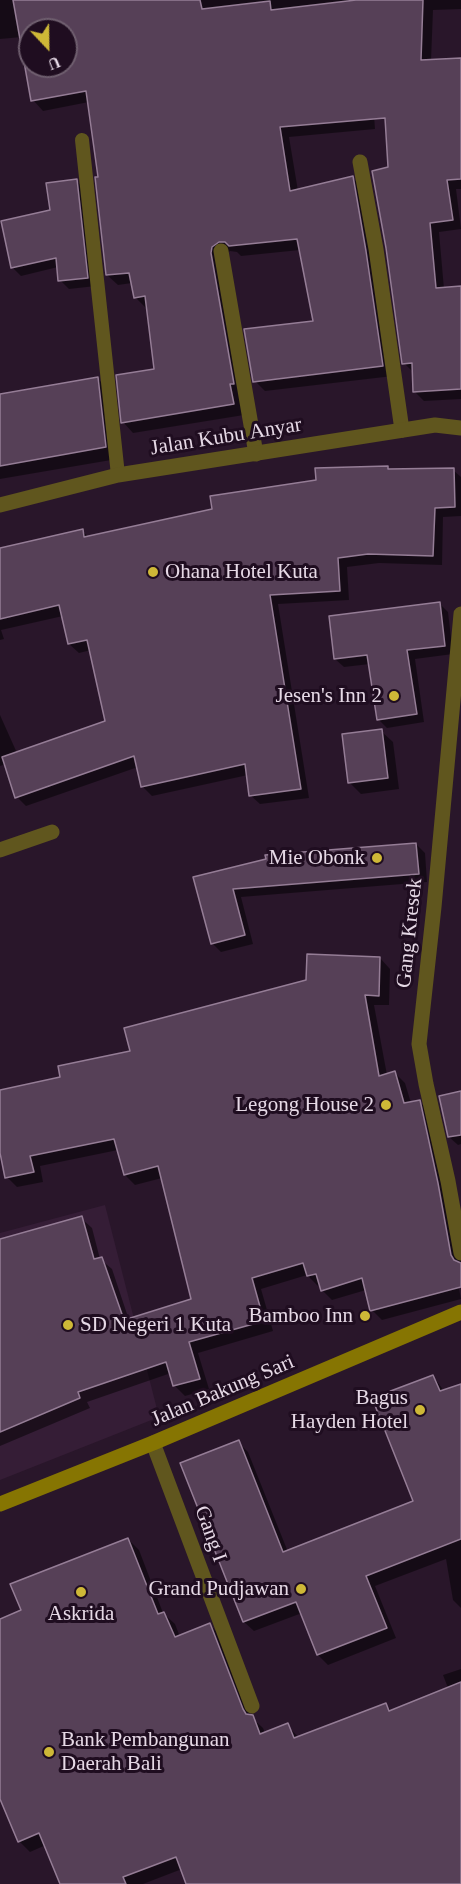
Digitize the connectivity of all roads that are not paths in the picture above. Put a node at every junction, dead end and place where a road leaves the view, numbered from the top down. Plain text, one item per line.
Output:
1 (82, 140) dead end
2 (360, 162) dead end
3 (221, 251) dead end
4 (461, 428) edge
5 (402, 430) junction
6 (256, 454) junction
7 (118, 475) junction
8 (0, 505) edge
9 (461, 614) edge
10 (52, 831) dead end
11 (0, 850) edge
12 (461, 1253) edge
13 (461, 1312) edge
14 (153, 1443) junction
15 (0, 1503) edge
16 (252, 1706) dead end

1 - 7 lane
2 - 5 street
3 - 6 street
4 - 5 street, Jalan Kubu Anyar
5 - 6 street, Jalan Kubu Anyar
6 - 7 street, Jalan Kubu Anyar
7 - 8 street, Jalan Kubu Anyar
9 - 12 street, Gang Kresek
10 - 11 street
13 - 14 main road, Jalan Bakung Sari
14 - 15 main road, Jalan Bakung Sari
14 - 16 street, Gang I

